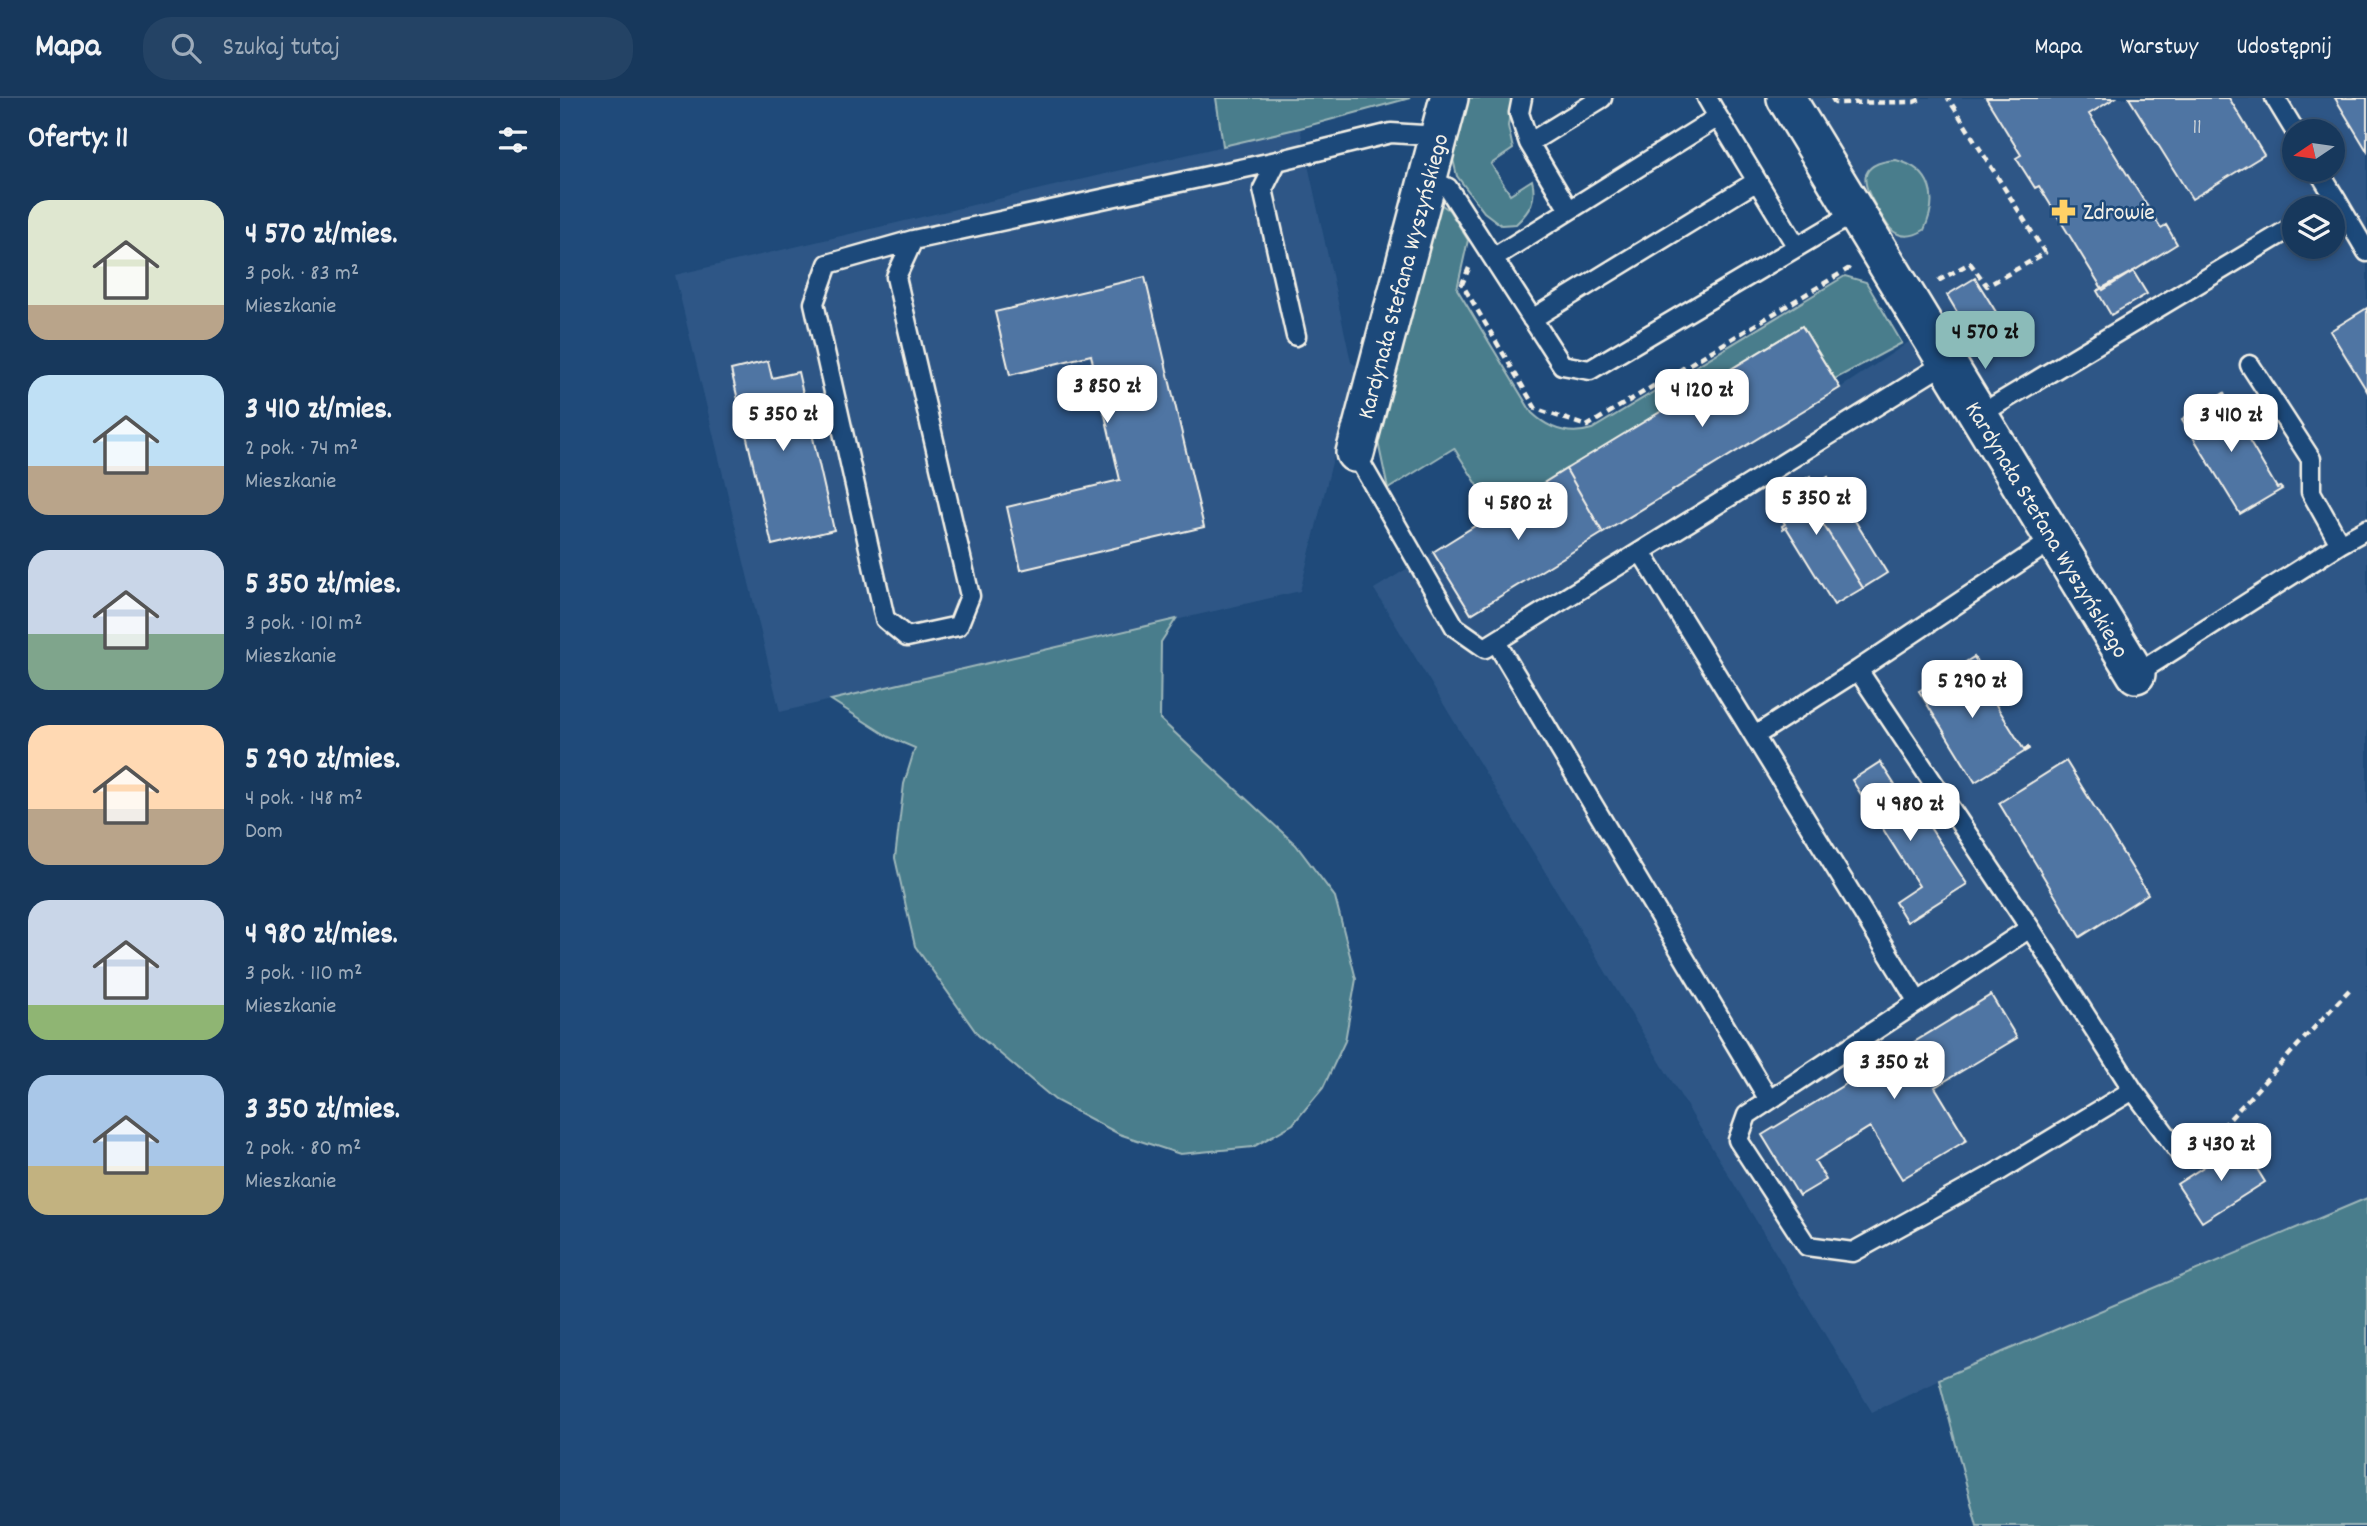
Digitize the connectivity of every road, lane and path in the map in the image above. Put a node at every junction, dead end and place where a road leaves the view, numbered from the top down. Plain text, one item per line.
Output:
1 (1449, 98) edge
2 (1522, 98) edge
3 (1602, 98) edge
4 (1707, 98) edge
5 (1786, 98) edge
6 (1832, 98) edge
7 (1923, 98) edge
8 (1948, 98) edge
9 (2275, 98) edge
10 (1718, 117) junction
11 (2288, 119) edge
12 (1439, 136) junction
13 (1529, 144) junction
14 (1277, 161) junction
15 (1427, 178) junction
16 (1758, 181) junction
17 (1569, 210) junction
18 (1856, 212) junction
19 (2345, 223) edge
20 (2282, 233) edge
21 (1480, 238) junction
22 (913, 240) junction
23 (1797, 247) junction
24 (2367, 252) edge
25 (1493, 258) junction
26 (1858, 273) dead end
27 (1532, 319) junction
28 (1922, 320) junction
29 (1296, 336) dead end
30 (1947, 362) junction
31 (2250, 365) dead end
32 (1979, 415) junction
33 (1355, 453) joint
34 (2367, 529) edge
35 (2054, 539) junction
36 (2340, 544) junction
37 (1641, 552) junction
38 (1496, 642) junction
39 (1857, 670) junction
40 (2136, 674) joint
41 (1756, 735) junction
42 (2030, 928) junction
43 (2350, 989) dead end
44 (1918, 1002) junction
45 (2133, 1090) junction
46 (1769, 1100) junction
47 (2179, 1152) joint

1 - 12 street, Kardynała Stefana Wyszyńskiego
2 - 13 lane
3 - 13 lane
4 - 10 lane
5 - 18 street, Kardynała Stefana Wyszyńskiego
6 - 7 path
8 - 28 path
9 - 11 lane
10 - 16 lane
10 - 17 lane
12 - 14 lane
12 - 15 street, Kardynała Stefana Wyszyńskiego
13 - 17 lane
14 - 22 lane
14 - 29 lane
15 - 21 lane
15 - 33 street, Kardynała Stefana Wyszyńskiego
16 - 23 lane
16 - 27 lane
17 - 25 lane
18 - 23 lane
18 - 28 street, Kardynała Stefana Wyszyńskiego
19 - 24 lane
20 - 32 lane
21 - 25 lane
21 - 26 path
22 - 22 lane
23 - 27 lane
25 - 27 lane
28 - 30 street, Kardynała Stefana Wyszyńskiego
30 - 32 street, Kardynała Stefana Wyszyńskiego
30 - 37 lane
31 - 36 lane
32 - 35 street, Kardynała Stefana Wyszyńskiego
33 - 38 lane
34 - 36 lane
35 - 39 lane
35 - 40 street, Kardynała Stefana Wyszyńskiego
36 - 40 lane
37 - 38 lane
37 - 41 lane
38 - 46 lane
39 - 41 lane
39 - 42 lane
41 - 44 lane
42 - 44 lane
42 - 45 lane
43 - 47 path
44 - 46 lane
45 - 46 lane
45 - 47 lane

